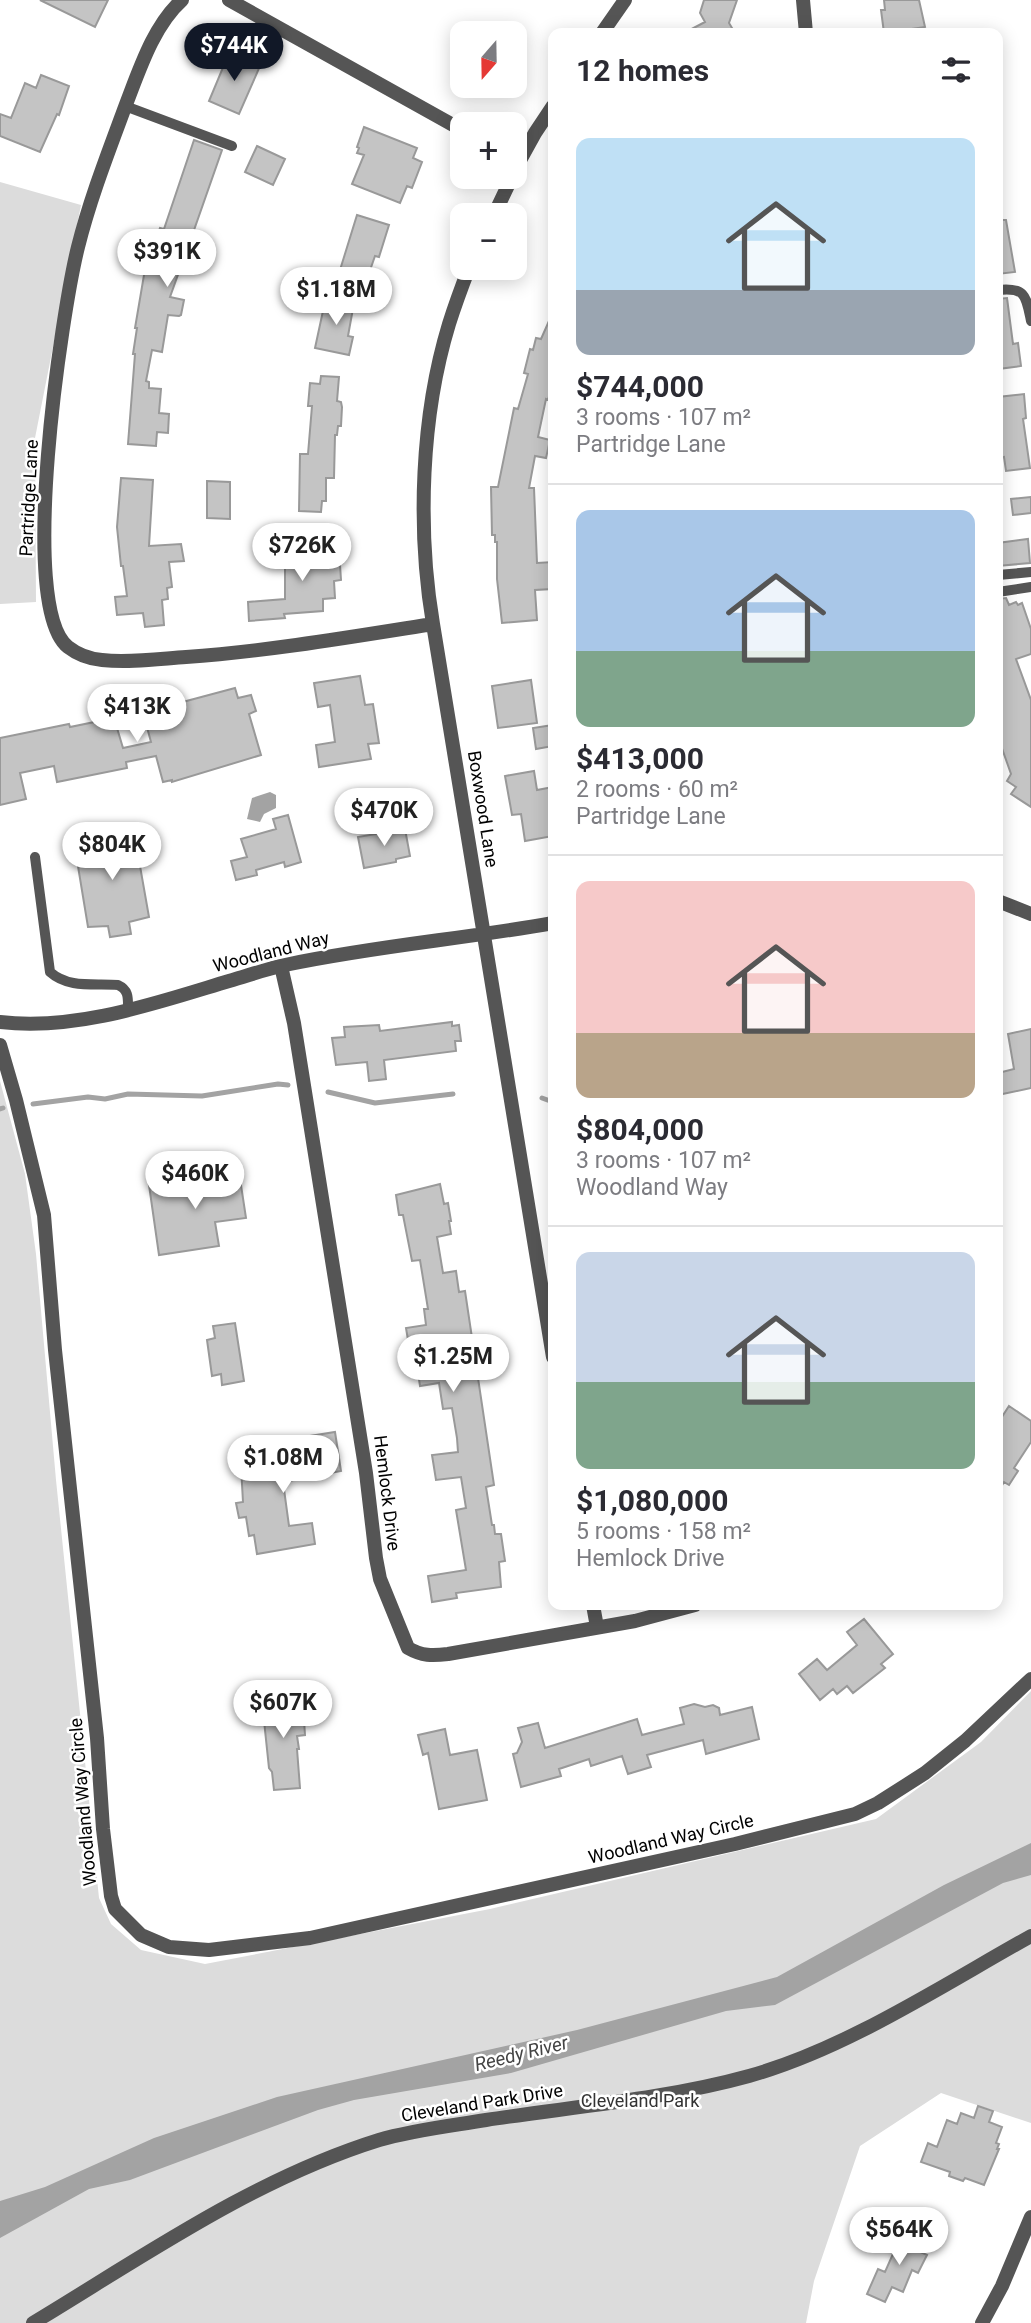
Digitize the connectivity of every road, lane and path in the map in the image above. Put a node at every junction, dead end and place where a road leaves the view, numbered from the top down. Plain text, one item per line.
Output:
1 (182, 0) edge
2 (229, 0) edge
3 (625, 0) edge
4 (803, 0) edge
5 (605, 28) edge
6 (806, 28) edge
7 (125, 106) junction
8 (548, 114) edge
9 (450, 123) edge
10 (232, 146) dead end
11 (527, 147) edge
12 (465, 280) edge
13 (1003, 290) edge
14 (1031, 321) edge
15 (1031, 572) edge
16 (1003, 575) edge
17 (1031, 586) edge
18 (1003, 591) edge
19 (433, 624) junction
20 (35, 857) dead end
21 (1003, 903) edge
22 (1031, 914) edge
23 (548, 924) edge
24 (484, 936) junction
25 (281, 966) junction
26 (128, 1009) junction
27 (0, 1023) edge
28 (0, 1045) edge
29 (548, 1326) edge
30 (594, 1610) edge
31 (675, 1610) edge
32 (597, 1627) junction
33 (1031, 1679) edge
34 (1031, 1936) edge
35 (1031, 2217) edge
36 (33, 2323) edge
37 (982, 2323) edge

1 - 7 street, Partridge Lane
2 - 9 street
3 - 5 street
4 - 6 street
7 - 10 lane
7 - 19 street, Partridge Lane
8 - 11 street
12 - 19 street, Boxwood Lane
13 - 14 lane
15 - 16 lane
17 - 18 lane
19 - 24 street, Boxwood Lane
20 - 26 lane
21 - 22 street
23 - 24 street, Woodland Way
24 - 25 street, Woodland Way
24 - 29 street, Boxwood Lane
25 - 26 street, Woodland Way
25 - 32 street, Hemlock Drive
26 - 27 street, Woodland Way
28 - 33 street, Woodland Way Circle
30 - 32 street
31 - 32 street, Hemlock Drive
34 - 36 street, Cleveland Park Drive
35 - 37 street

